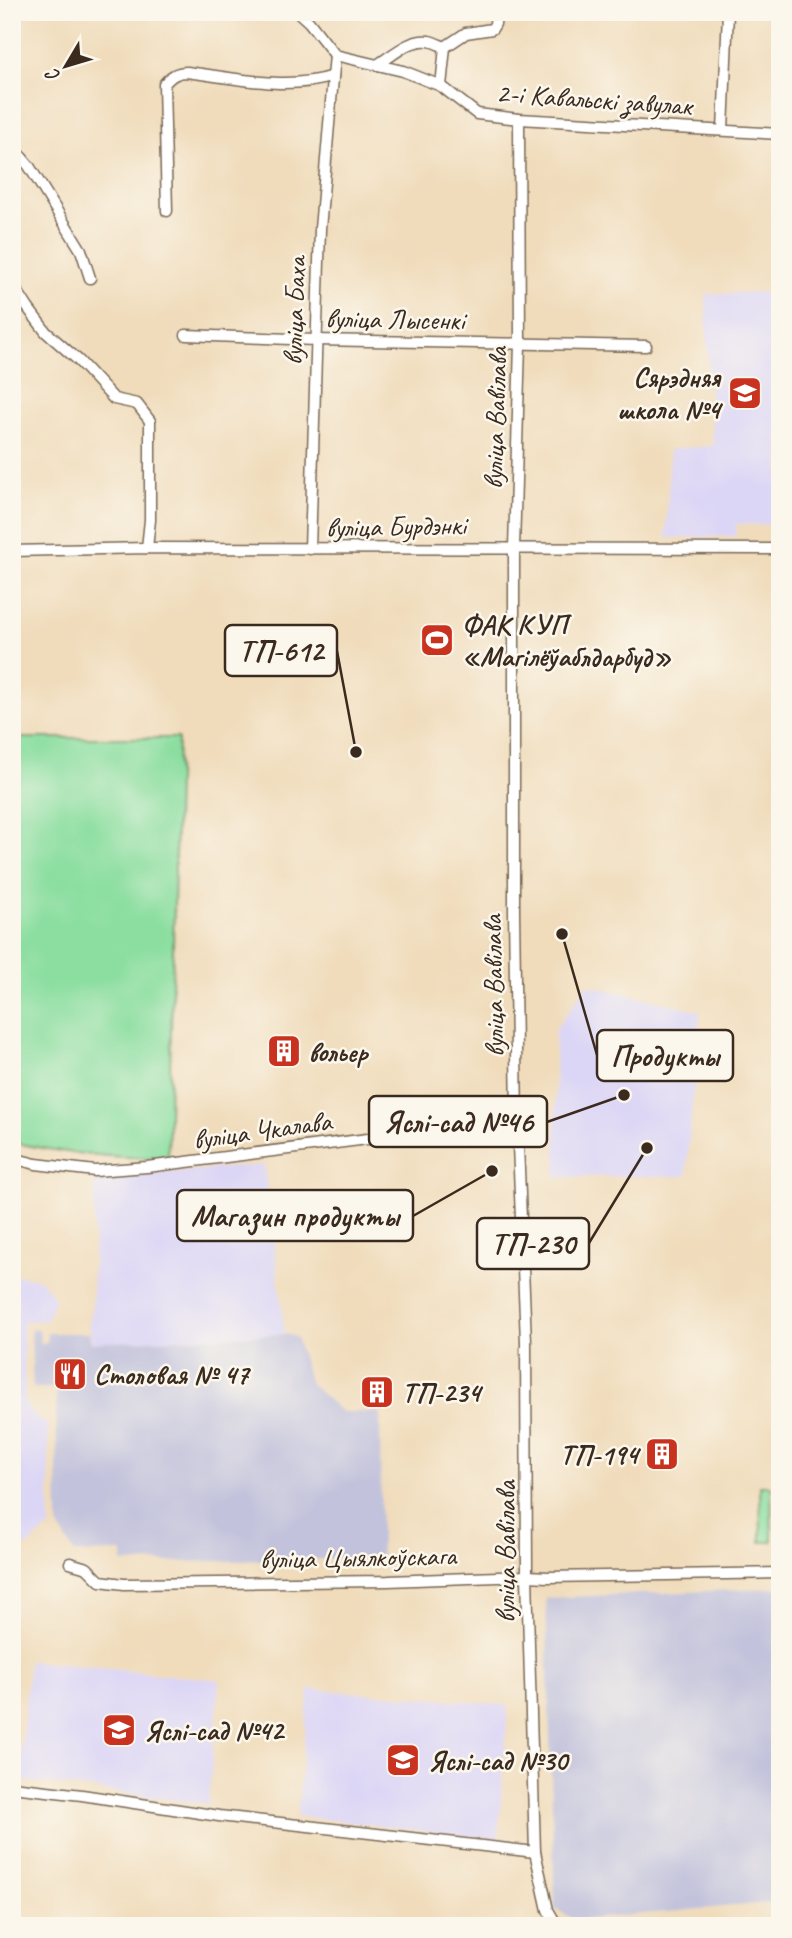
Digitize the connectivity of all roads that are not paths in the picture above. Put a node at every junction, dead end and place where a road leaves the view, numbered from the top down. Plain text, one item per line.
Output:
1 (298, 12) edge
2 (496, 12) edge
3 (727, 12) edge
4 (445, 47) junction
5 (335, 55) junction
6 (377, 65) junction
7 (333, 76) junction
8 (441, 86) junction
9 (519, 119) junction
10 (723, 131) junction
11 (780, 134) edge
12 (12, 146) edge
13 (167, 211) dead end
14 (90, 278) dead end
15 (12, 283) edge
16 (186, 335) dead end
17 (315, 340) junction
18 (520, 344) junction
19 (646, 346) dead end
20 (147, 548) junction
21 (514, 548) junction
22 (310, 549) junction
23 (780, 550) edge
24 (12, 551) edge
25 (517, 1120) junction
26 (12, 1158) edge
27 (70, 1563) dead end
28 (780, 1573) edge
29 (527, 1576) junction
30 (12, 1787) edge
31 (535, 1852) junction
32 (780, 1924) edge
33 (561, 1926) edge
34 (723, 1926) edge

1 - 5 street
2 - 4 street
3 - 10 street
4 - 6 street
4 - 8 street
5 - 6 street, 2-і Кавальскі завулак
5 - 7 street
6 - 8 street, 2-і Кавальскі завулак
7 - 13 street
7 - 17 street, вуліца Баха
8 - 9 street, 2-і Кавальскі завулак
9 - 10 street, 2-і Кавальскі завулак
9 - 18 street, вуліца Вавілава
10 - 11 street, 2-і Кавальскі завулак
12 - 14 street
15 - 20 street
16 - 17 street, вуліца Лысенкі
17 - 18 street, вуліца Лысенкі
17 - 22 street, вуліца Баха
18 - 19 street, вуліца Лысенкі
18 - 21 street, вуліца Вавілава
20 - 22 street, вуліца Бурдэнкі
20 - 24 street, вуліца Бурдэнкі
21 - 22 street, вуліца Бурдэнкі
21 - 23 street, вуліца Бурдэнкі
21 - 25 street, вуліца Вавілава
25 - 26 street, вуліца Чкалава
25 - 29 street, вуліца Вавілава
27 - 29 street, вуліца Цыялкоўскага
28 - 29 street, вуліца Цыялкоўскага
29 - 31 street, вуліца Вавілава
30 - 31 street
31 - 33 street, вуліца Вавілава
32 - 34 street

